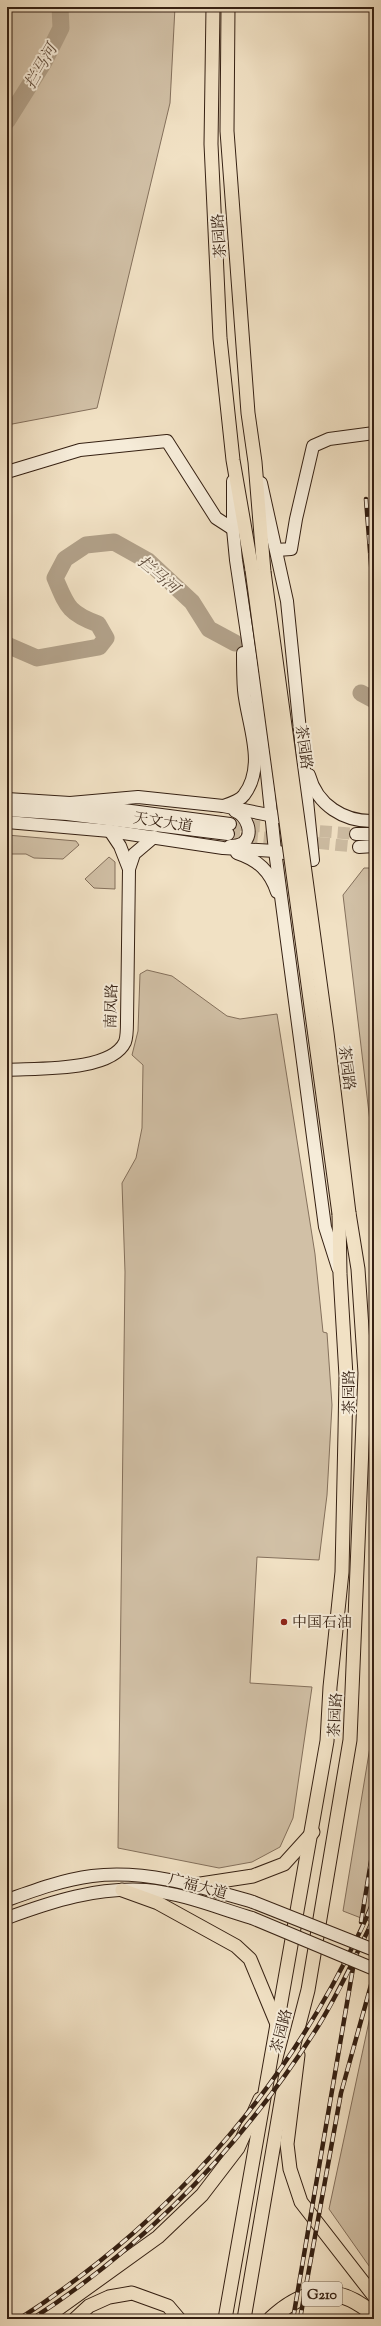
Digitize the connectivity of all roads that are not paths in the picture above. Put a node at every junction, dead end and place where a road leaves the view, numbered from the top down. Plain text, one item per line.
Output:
1 (212, 7) edge
2 (228, 7) edge
3 (374, 433) edge
4 (233, 460) junction
5 (256, 462) junction
6 (7, 472) edge
7 (233, 529) junction
8 (277, 550) junction
9 (258, 571) junction
10 (243, 609) junction
11 (302, 752) junction
12 (265, 754) junction
13 (7, 799) edge
14 (70, 804) junction
15 (223, 806) junction
16 (7, 810) edge
17 (272, 816) junction
18 (308, 820) junction
19 (374, 821) edge
20 (7, 822) edge
21 (110, 831) junction
22 (356, 834) tunnel mouth
23 (374, 834) edge
24 (154, 837) junction
25 (374, 846) edge
26 (358, 847) tunnel mouth
27 (223, 848) junction
28 (275, 851) junction
29 (312, 860) joint
30 (129, 869) junction
31 (285, 914) junction
32 (7, 1070) edge
33 (344, 1213) junction
34 (340, 1274) junction
35 (313, 1832) junction
36 (194, 1885) junction
37 (122, 1890) junction
38 (7, 1900) edge
39 (7, 1918) edge
40 (374, 1950) edge
41 (374, 1968) edge
42 (308, 1990) junction
43 (277, 2024) junction
44 (268, 2081) junction
45 (374, 2296) edge
46 (374, 2315) edge
47 (44, 2319) edge
48 (75, 2319) edge
49 (179, 2319) edge
50 (225, 2319) edge
51 (244, 2319) edge
52 (271, 2319) edge

1 - 4 main road, 茶园路
2 - 5 main road, 茶园路
3 - 8 street
4 - 7 street, 茶园路
4 - 9 main road, 茶园路
5 - 8 street, 茶园路
5 - 9 main road, 茶园路
6 - 7 street
7 - 10 street, 茶园路
8 - 11 street, 茶园路
9 - 33 main road, 茶园路, bridge
10 - 12 street, 茶园路
10 - 15 street
11 - 12 street
11 - 18 street, 茶园路
11 - 19 street
12 - 17 street, 茶园路
13 - 14 street, 天文大道
14 - 15 street, 天文大道
14 - 16 street, 天文大道
15 - 17 street, 天文大道
15 - 27 street
17 - 18 street, 天文大道
17 - 28 street, 茶园路
18 - 29 street, 茶园路
20 - 21 street, 天文大道
21 - 24 street, 天文大道
21 - 30 street
22 - 23 street
24 - 27 street, 天文大道
24 - 30 street
25 - 26 street
27 - 28 street, 天文大道
27 - 31 street
28 - 29 street, 天文大道
28 - 31 street, 茶园路
30 - 32 street, 南凤路
31 - 34 street, 茶园路
33 - 34 main road, 茶园路
33 - 42 main road, 茶园路
34 - 35 main road, 茶园路
35 - 36 main road
35 - 43 main road, 茶园路
36 - 38 street, 广福大道
36 - 40 street, 广福大道, bridge
37 - 39 street, 广福大道
37 - 41 street, 广福大道, bridge
37 - 43 main road
42 - 45 main road
42 - 51 main road, 茶园路
43 - 44 main road, 茶园路
44 - 47 main road
44 - 50 main road, 茶园路
46 - 52 highway, G210
48 - 49 main road

